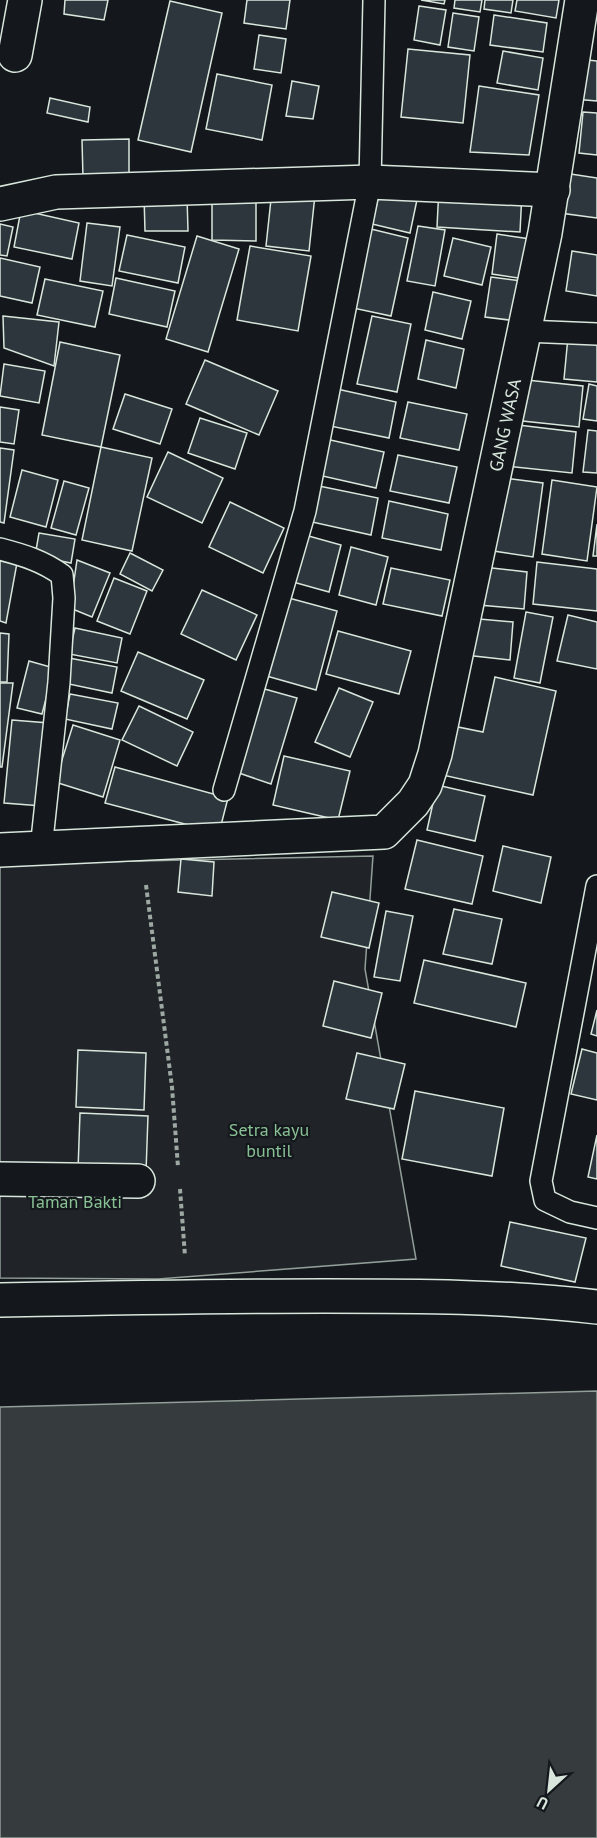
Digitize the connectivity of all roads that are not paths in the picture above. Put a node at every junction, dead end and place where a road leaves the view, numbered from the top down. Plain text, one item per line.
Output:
1 (25, 0) edge
2 (374, 0) edge
3 (582, 0) edge
4 (15, 55) dead end
5 (370, 182) junction
6 (553, 190) junction
7 (0, 204) edge
8 (525, 331) junction
9 (597, 334) edge
10 (0, 549) edge
11 (224, 790) dead end
12 (41, 849) junction
13 (0, 850) edge
14 (597, 886) edge
15 (0, 1179) edge
16 (138, 1181) dead end
17 (597, 1218) edge
18 (0, 1300) edge
19 (597, 1306) edge

1 - 4 street
2 - 5 lane
3 - 6 street, GANG WASA
5 - 6 street
5 - 7 street
5 - 11 lane
6 - 8 street, GANG WASA
8 - 9 lane
8 - 12 street, GANG WASA
10 - 12 lane
12 - 13 street
14 - 17 lane
15 - 16 street
18 - 19 street

